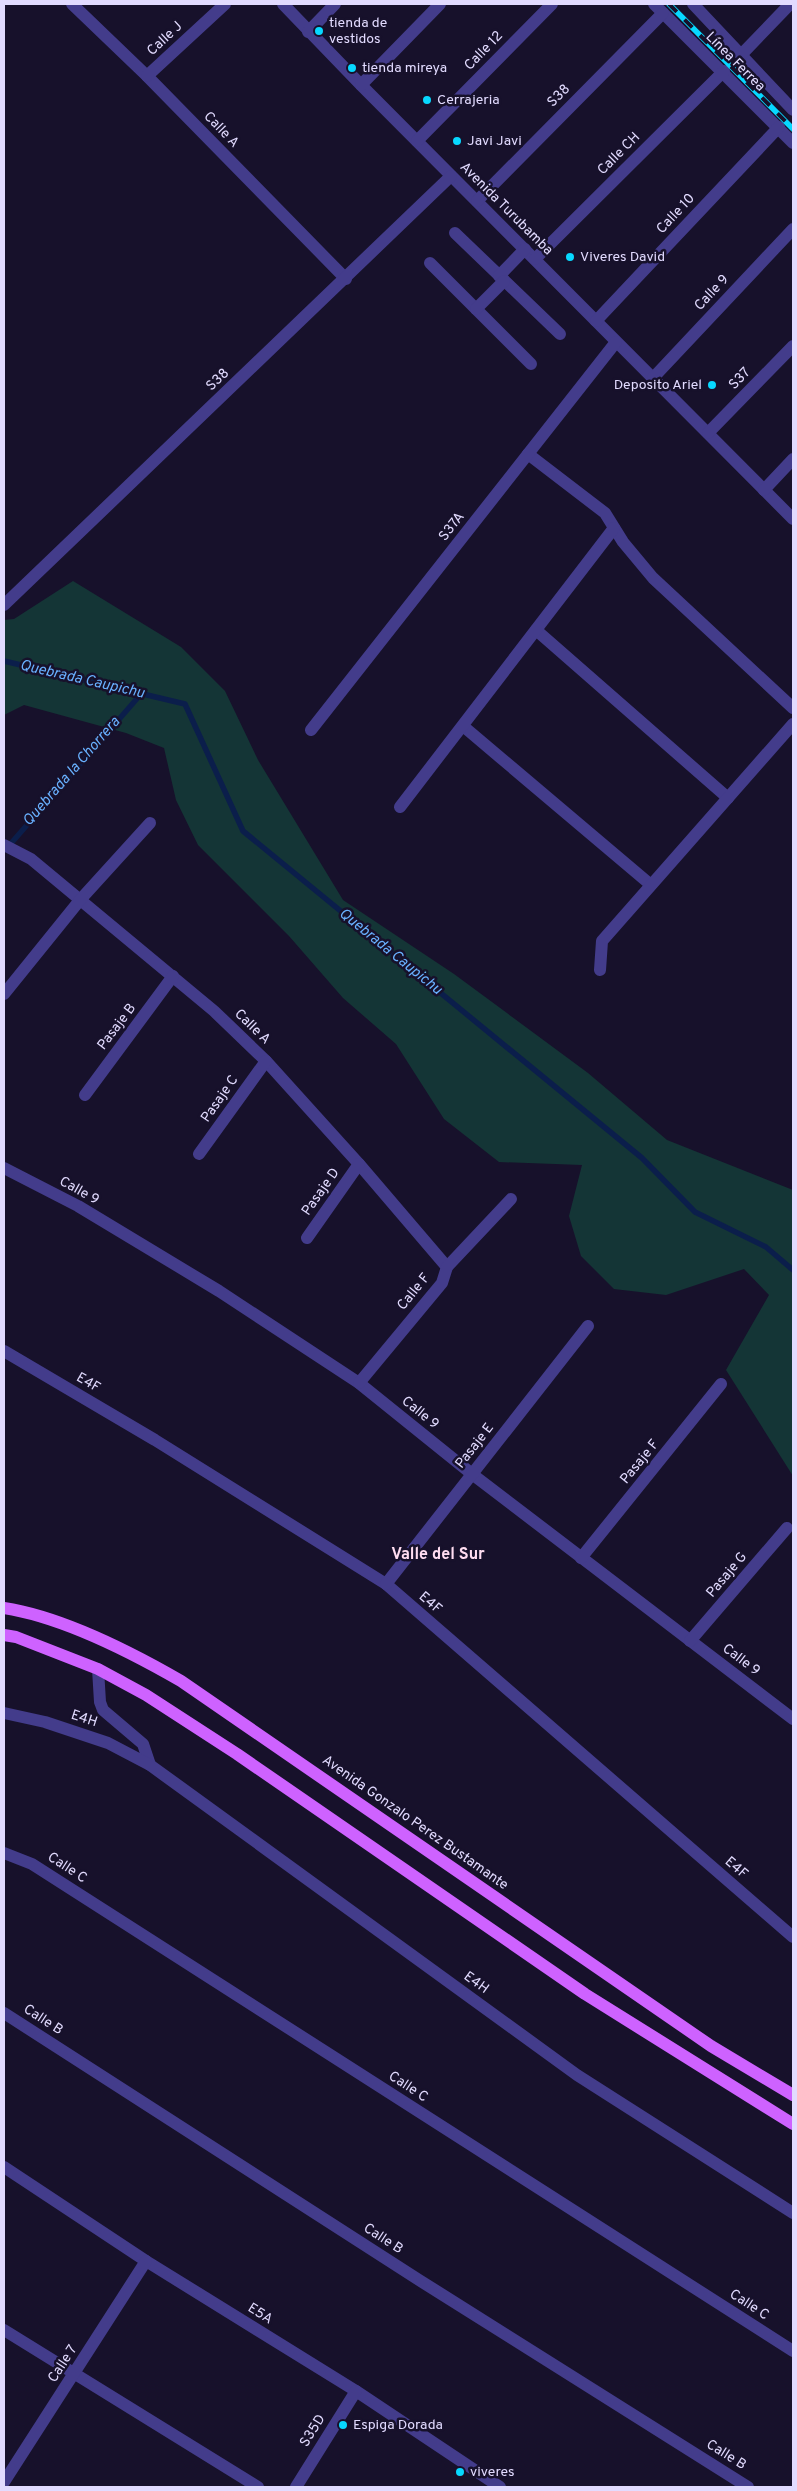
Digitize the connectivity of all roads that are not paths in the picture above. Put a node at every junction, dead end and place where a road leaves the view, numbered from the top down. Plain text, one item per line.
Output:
1 (72, 4) edge
2 (225, 4) edge
3 (283, 4) edge
4 (335, 4) edge
5 (440, 4) edge
6 (552, 4) edge
7 (693, 4) edge
8 (790, 4) edge
9 (658, 8) edge
10 (308, 32) junction
11 (741, 55) junction
12 (724, 71) junction
13 (148, 76) junction
14 (361, 85) junction
15 (793, 110) edge
16 (778, 127) junction
17 (417, 142) junction
18 (793, 143) edge
19 (451, 176) junction
20 (477, 201) junction
21 (793, 229) edge
22 (455, 233) dead end
23 (525, 250) junction
24 (535, 259) junction
25 (430, 264) dead end
26 (502, 278) junction
27 (346, 279) junction
28 (476, 309) junction
29 (596, 321) junction
30 (560, 334) dead end
31 (616, 342) junction
32 (793, 346) edge
33 (531, 364) dead end
34 (653, 378) junction
35 (708, 433) junction
36 (528, 454) junction
37 (793, 459) edge
38 (764, 490) junction
39 (793, 519) edge
40 (614, 528) junction
41 (4, 605) edge
42 (536, 630) junction
43 (793, 708) edge
44 (793, 724) edge
45 (463, 726) junction
46 (312, 730) dead end
47 (728, 798) junction
48 (400, 807) dead end
49 (150, 823) dead end
50 (6, 845) edge
51 (651, 885) junction
52 (80, 900) junction
53 (600, 970) dead end
54 (173, 976) junction
55 (4, 994) edge
56 (266, 1061) junction
57 (84, 1095) dead end
58 (199, 1154) dead end
59 (359, 1164) junction
60 (4, 1168) edge
61 (511, 1199) dead end
62 (307, 1238) dead end
63 (447, 1266) junction
64 (588, 1326) dead end
65 (4, 1352) edge
66 (359, 1383) junction
67 (721, 1384) dead end
68 (472, 1474) junction
69 (787, 1528) dead end
70 (581, 1558) junction
71 (386, 1584) junction
72 (4, 1608) edge
73 (4, 1635) edge
74 (690, 1641) junction
75 (98, 1669) junction
76 (4, 1713) edge
77 (793, 1719) edge
78 (150, 1765) junction
79 (4, 1853) edge
80 (793, 1937) edge
81 (4, 2013) edge
82 (793, 2094) edge
83 (793, 2124) edge
84 (4, 2167) edge
85 (793, 2213) edge
86 (146, 2261) junction
87 (4, 2330) edge
88 (793, 2351) edge
89 (74, 2375) junction
90 (356, 2390) junction
91 (4, 2482) edge
92 (258, 2487) edge
93 (296, 2487) edge
94 (500, 2487) edge
95 (748, 2487) edge

1 - 13 street, Calle A
2 - 13 street, Calle J
3 - 10 street, Avenida Turubamba
4 - 10 street
5 - 14 street
6 - 17 street, Calle 12
7 - 11 street, Línea Ferrea
8 - 11 street
9 - 12 street, Línea Ferrea
9 - 20 street, S38
10 - 14 street, Avenida Turubamba
11 - 15 street, Línea Ferrea
12 - 16 street, Línea Ferrea
12 - 24 street, Calle CH
13 - 27 street, Calle A
14 - 17 street, Avenida Turubamba
16 - 18 street, Línea Ferrea
16 - 29 street, Calle 10
17 - 19 street, Avenida Turubamba
19 - 20 street, Avenida Turubamba
19 - 27 street, S38
20 - 23 street, Avenida Turubamba
21 - 34 street, Calle 9
22 - 26 street
23 - 24 street, Avenida Turubamba
23 - 26 street
24 - 29 street, Avenida Turubamba
25 - 28 street
26 - 28 street
26 - 30 street
27 - 41 street, S38
28 - 33 street
29 - 31 street, Avenida Turubamba
31 - 34 street, Avenida Turubamba
31 - 36 street, S37A
32 - 35 street, S37
34 - 35 street, Avenida Turubamba
35 - 38 street, Avenida Turubamba
36 - 40 street
36 - 46 street, S37A
37 - 38 street
38 - 39 street, Avenida Turubamba
40 - 42 street
40 - 43 street
42 - 45 street
42 - 47 street
44 - 47 street
45 - 48 street
45 - 51 street
47 - 51 street
49 - 52 street
50 - 52 street, Calle A
51 - 53 street
52 - 54 street, Calle A
52 - 55 street
54 - 56 street, Calle A
54 - 57 street, Pasaje B
56 - 58 street, Pasaje C
56 - 59 street, Calle A
59 - 62 street, Pasaje D
59 - 63 street, Calle A
60 - 66 street, Calle 9
61 - 63 street, Calle F
63 - 66 street, Calle F
64 - 68 street, Pasaje E
65 - 71 street, E4F
66 - 68 street, Calle 9
67 - 70 street, Pasaje F
68 - 70 street, Calle 9
68 - 71 street, Pasaje E
69 - 74 street, Pasaje G
70 - 74 street, Calle 9
71 - 80 street, E4F
72 - 82 main road, Avenida Gonzalo Perez Bustamante
73 - 75 main road
74 - 77 street, Calle 9
75 - 78 street, E4H
75 - 83 main road
76 - 78 street, E4H
78 - 85 street, E4H
79 - 88 street, Calle C
81 - 95 street, Calle B
84 - 86 street, E5A
86 - 89 street, Calle 7
86 - 90 street, E5A
87 - 89 street
89 - 91 street, Calle 7
89 - 92 street
90 - 93 street, S35D
90 - 94 street, E5A

